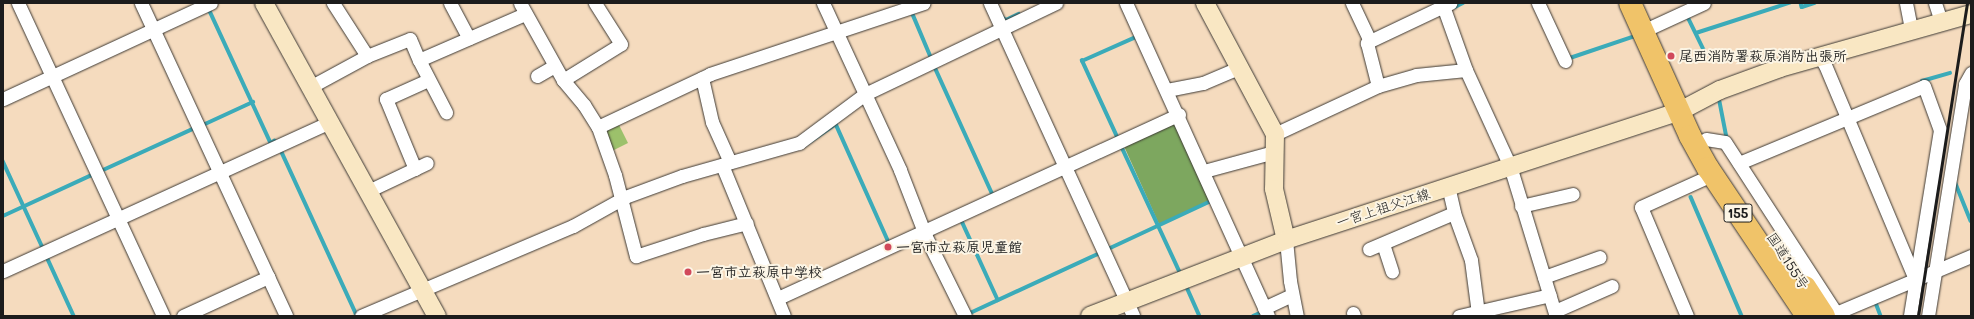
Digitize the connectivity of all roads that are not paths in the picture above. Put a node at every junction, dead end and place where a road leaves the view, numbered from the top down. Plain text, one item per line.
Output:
1 (18, 3) edge
2 (141, 3) edge
3 (211, 3) edge
4 (264, 3) edge
5 (333, 3) edge
6 (450, 3) edge
7 (595, 3) edge
8 (822, 3) edge
9 (924, 3) edge
10 (990, 3) edge
11 (1056, 3) edge
12 (1126, 3) edge
13 (1205, 3) edge
14 (1352, 3) edge
15 (1538, 3) edge
16 (1630, 3) edge
17 (1704, 3) edge
18 (1906, 3) edge
19 (1935, 3) edge
20 (1445, 4) edge
21 (523, 7) edge
22 (1971, 14) edge
23 (1941, 22) junction
24 (1001, 27) junction
25 (153, 29) junction
26 (1911, 29) junction
27 (1643, 30) junction
28 (836, 34) junction
29 (469, 38) junction
30 (1370, 40) junction
31 (368, 56) junction
32 (1819, 56) junction
33 (419, 60) junction
34 (1565, 61) dead end
35 (554, 66) junction
36 (1239, 68) junction
37 (1466, 70) junction
38 (1971, 73) edge
39 (53, 76) junction
40 (537, 76) dead end
41 (702, 78) junction
42 (428, 80) junction
43 (563, 80) junction
44 (1378, 86) junction
45 (310, 87) junction
46 (1167, 90) junction
47 (865, 94) junction
48 (3, 99) edge
49 (1680, 111) junction
50 (446, 112) dead end
51 (1179, 114) junction
52 (1848, 117) junction
53 (330, 122) junction
54 (598, 127) junction
55 (1275, 134) junction
56 (1706, 139) junction
57 (1274, 152) junction
58 (427, 163) dead end
59 (1739, 163) junction
60 (726, 164) junction
61 (1064, 166) junction
62 (1510, 166) junction
63 (1708, 168) junction
64 (415, 169) junction
65 (1204, 171) junction
66 (218, 172) junction
67 (1448, 186) junction
68 (368, 191) junction
69 (1573, 194) dead end
70 (620, 199) junction
71 (1521, 206) junction
72 (1454, 213) junction
73 (118, 218) junction
74 (747, 223) junction
75 (924, 230) junction
76 (1286, 240) junction
77 (1383, 244) junction
78 (1369, 249) dead end
79 (1241, 256) junction
80 (1971, 256) edge
81 (1600, 257) dead end
82 (3, 271) edge
83 (1934, 271) junction
84 (1392, 272) dead end
85 (268, 277) junction
86 (1544, 277) junction
87 (1916, 280) junction
88 (1612, 286) dead end
89 (421, 289) junction
90 (1292, 295) junction
91 (1550, 295) junction
92 (778, 298) junction
93 (1130, 309) edge
94 (1266, 312) edge
95 (1501, 312) edge
96 (1555, 313) edge
97 (1817, 313) edge
98 (1475, 314) edge
99 (163, 316) edge
100 (183, 316) edge
101 (286, 316) edge
102 (361, 316) edge
103 (437, 316) edge
104 (784, 316) edge
105 (965, 316) edge
106 (1090, 316) edge
107 (1297, 316) edge
108 (1459, 316) edge
109 (1687, 316) edge
110 (1910, 316) edge
111 (1928, 316) edge

1 - 39 street
2 - 25 street
3 - 25 street
4 - 45 street
5 - 31 street
6 - 29 street
7 - 43 street
8 - 28 street
9 - 28 street
10 - 24 street
11 - 24 street
12 - 46 street
13 - 36 street
14 - 30 street
15 - 34 street
16 - 27 highway, 国道155号 / 155
17 - 27 street
18 - 26 street
19 - 23 street
20 - 30 street
20 - 37 street
21 - 29 street
21 - 35 street
22 - 23 street, 一宮上祖父江線
23 - 26 street, 一宮上祖父江線
24 - 47 street
24 - 61 street
25 - 39 street
25 - 66 street
26 - 32 street, 一宮上祖父江線
27 - 49 highway, 国道155号 / 155
28 - 41 street
28 - 47 street
29 - 33 street
30 - 44 street
31 - 33 street
31 - 45 street
32 - 49 street, 一宮上祖父江線
32 - 52 street
33 - 42 street
35 - 40 street
35 - 43 street
36 - 46 street
36 - 55 street
37 - 44 street
37 - 62 street
38 - 83 street
39 - 48 street
39 - 73 street
41 - 54 street
41 - 60 street
42 - 50 street
42 - 64 street
43 - 54 street
44 - 55 street
45 - 53 street
46 - 51 street
47 - 60 street
47 - 75 street
49 - 56 highway, 国道155号 / 155
49 - 62 street, 一宮上祖父江線
49 - 63 highway, 国道155号 / 155
51 - 61 street
51 - 65 street
52 - 59 street
52 - 87 street
52 - 87 street
53 - 66 street
53 - 68 street
54 - 70 street
55 - 57 street
56 - 59 street
56 - 97 highway, 国道155号 / 155
57 - 65 street
57 - 76 street
58 - 64 street
59 - 97 street
60 - 70 street
60 - 74 street
61 - 75 street
61 - 93 street
62 - 67 street, 一宮上祖父江線
62 - 71 street
63 - 97 highway, 国道155号 / 155
63 - 109 street
64 - 68 street
65 - 79 street
66 - 73 street
66 - 85 street
67 - 72 street
67 - 76 street, 一宮上祖父江線
68 - 89 street
69 - 71 street
70 - 74 street
70 - 89 street
71 - 86 street
72 - 77 street
72 - 98 street
73 - 82 street
73 - 99 street
74 - 92 street
75 - 92 street
75 - 105 street
76 - 79 street, 一宮上祖父江線
76 - 90 street
77 - 78 street
77 - 84 street
79 - 93 street, 一宮上祖父江線
79 - 94 street
80 - 83 street
81 - 86 street
83 - 87 street
83 - 111 street
85 - 100 street
85 - 101 street
86 - 91 street
87 - 97 street
87 - 110 street
88 - 96 street
89 - 102 street
89 - 103 street
90 - 94 street
90 - 107 street
91 - 95 street
91 - 96 street
92 - 104 street
93 - 106 street, 一宮上祖父江線
95 - 98 street
98 - 108 street

